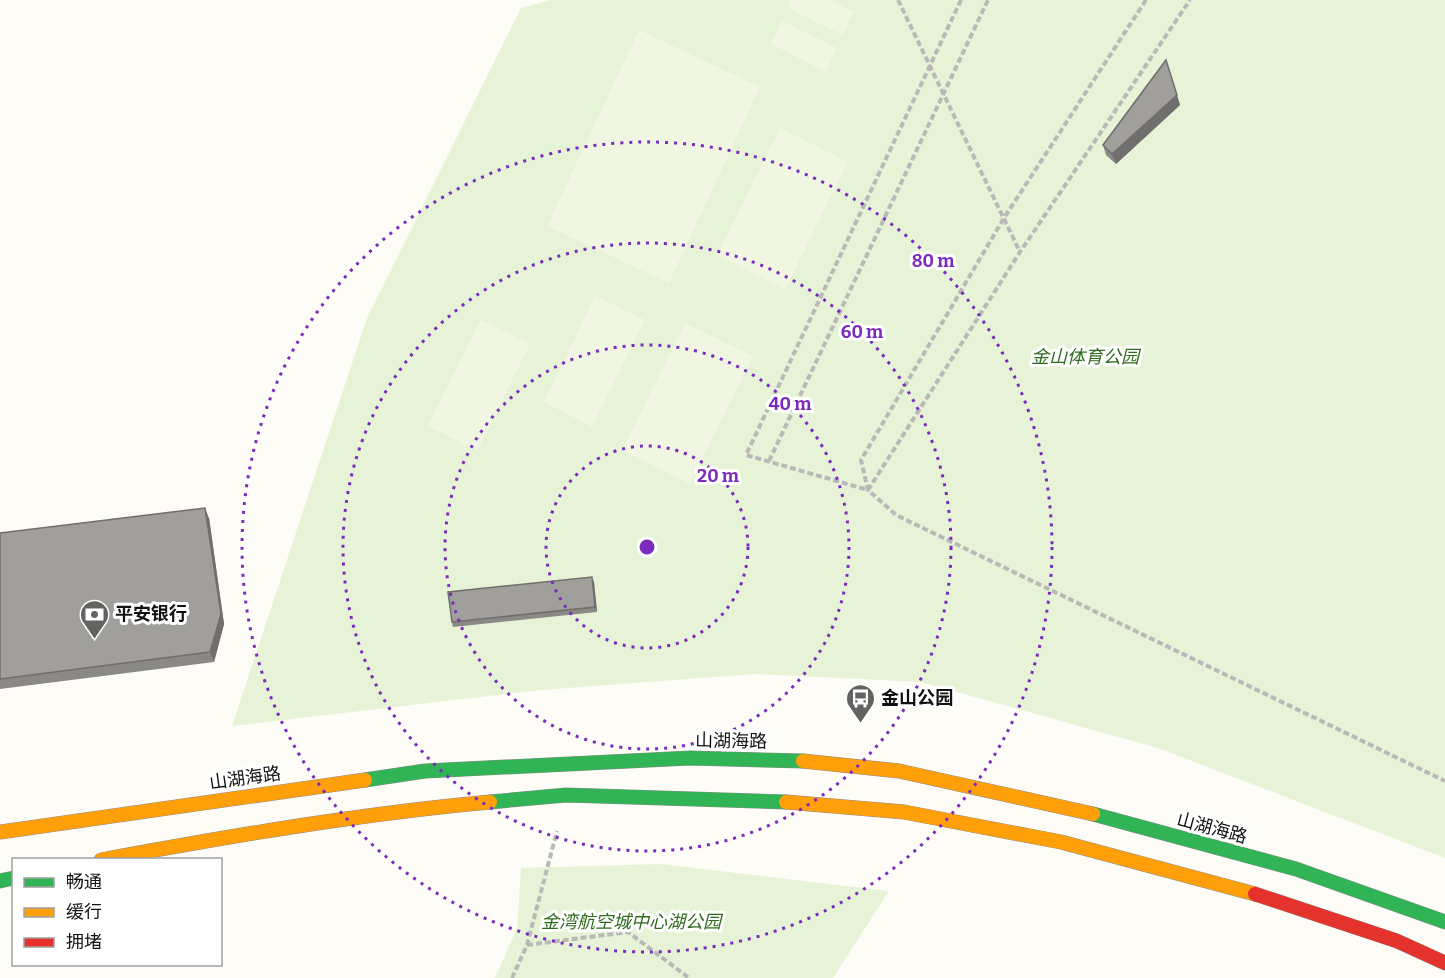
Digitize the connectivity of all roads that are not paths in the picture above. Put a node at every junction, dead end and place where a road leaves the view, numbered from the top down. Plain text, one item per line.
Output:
1 (0, 832) edge
2 (112, 858) edge
3 (1445, 922) edge
4 (1445, 963) edge

1 - 3 street, 山湖海路
2 - 4 street

